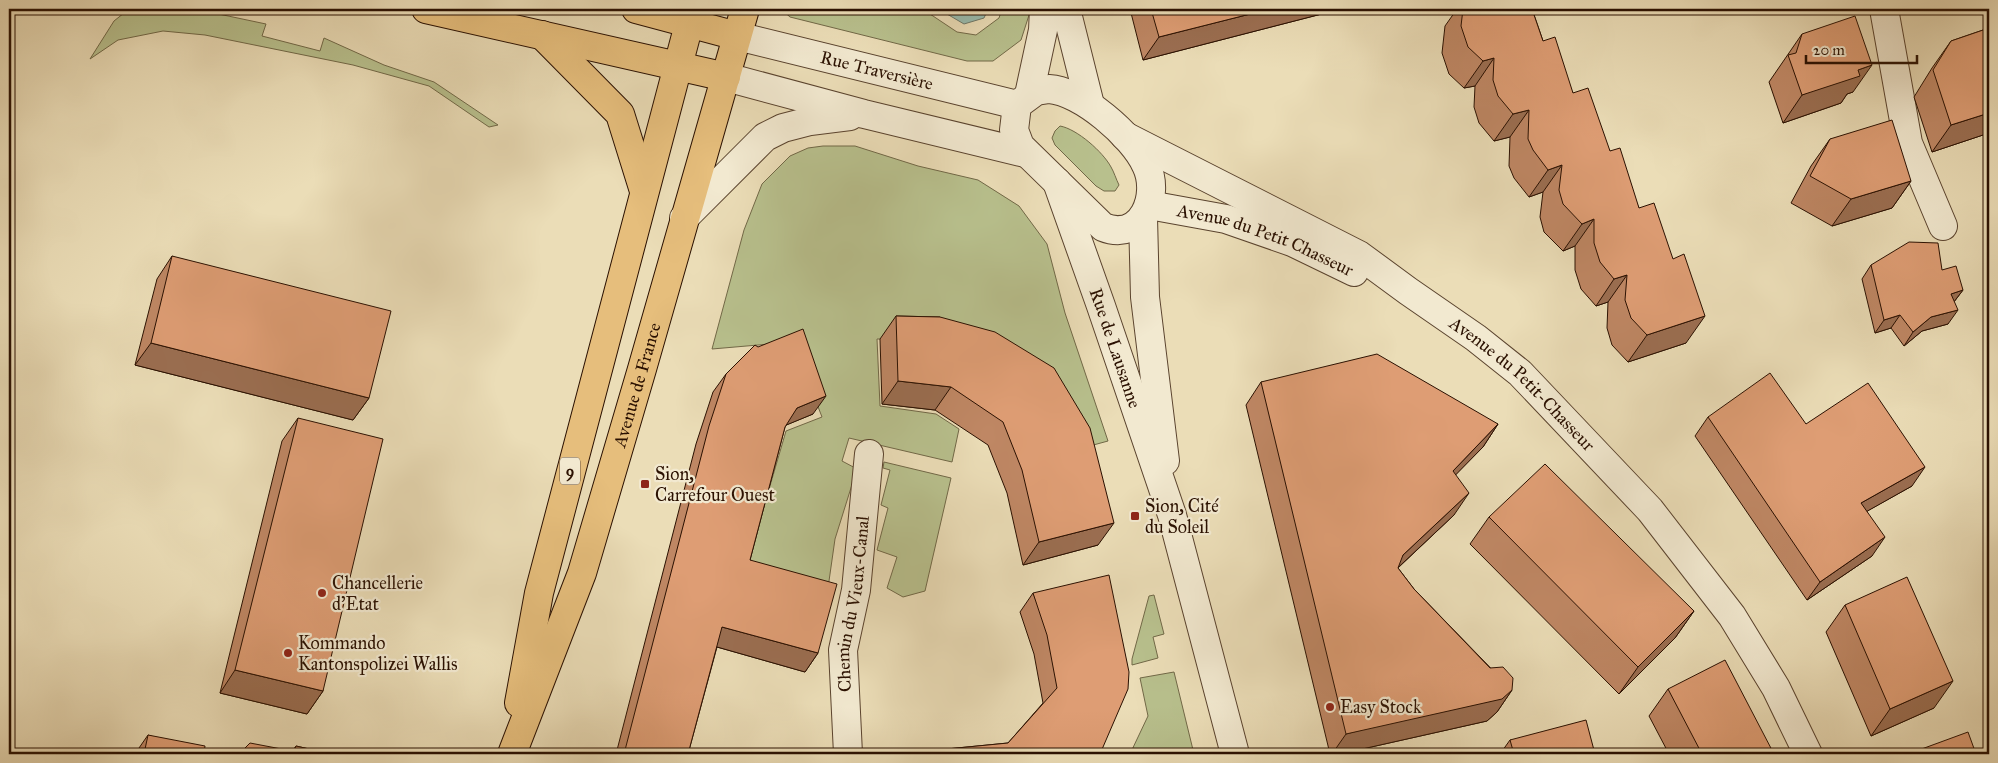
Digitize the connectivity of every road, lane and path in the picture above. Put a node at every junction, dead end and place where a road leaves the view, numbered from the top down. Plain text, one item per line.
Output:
1 (426, 9) edge
2 (636, 9) edge
3 (745, 9) edge
4 (1044, 9) edge
5 (1066, 9) edge
6 (1884, 9) edge
7 (691, 16) edge
8 (542, 35) junction
9 (738, 36) junction
10 (678, 66) junction
11 (726, 77) junction
12 (1023, 100) junction
13 (1090, 105) junction
14 (864, 114) junction
15 (1125, 136) junction
16 (1026, 153) junction
17 (1057, 182) junction
18 (644, 191) junction
19 (1146, 211) junction
20 (684, 218) junction
21 (1943, 226) dead end
22 (1408, 291) junction
23 (869, 454) dead end
24 (1172, 515) junction
25 (511, 754) edge
26 (848, 754) edge
27 (1235, 754) edge
28 (1808, 754) edge

1 - 8 main road
2 - 7 main road
3 - 9 main road, Avenue de France
4 - 12 street
5 - 13 street
6 - 21 street
7 - 9 main road
7 - 10 main road, Avenue de France / 9
8 - 10 main road
8 - 18 main road
9 - 11 main road, Avenue de France
9 - 12 street, Rue Traversière
10 - 11 main road
10 - 18 main road, Avenue de France / 9
11 - 14 street
11 - 20 main road, Avenue de France / 9
12 - 13 street
12 - 16 street
13 - 15 street
14 - 16 street
14 - 20 street
15 - 19 street, Rue de Lausanne
15 - 22 street, Avenue du Petit-Chasseur
16 - 17 street
17 - 19 street
17 - 24 street, Rue de Lausanne
18 - 25 main road, Avenue de France / 9
19 - 22 street, Avenue du Petit Chasseur
19 - 24 street, Rue de Lausanne
20 - 25 main road, Avenue de France / 9
22 - 28 street, Avenue du Petit-Chasseur
23 - 26 street, Chemin du Vieux-Canal
24 - 27 street, Rue de Lausanne

